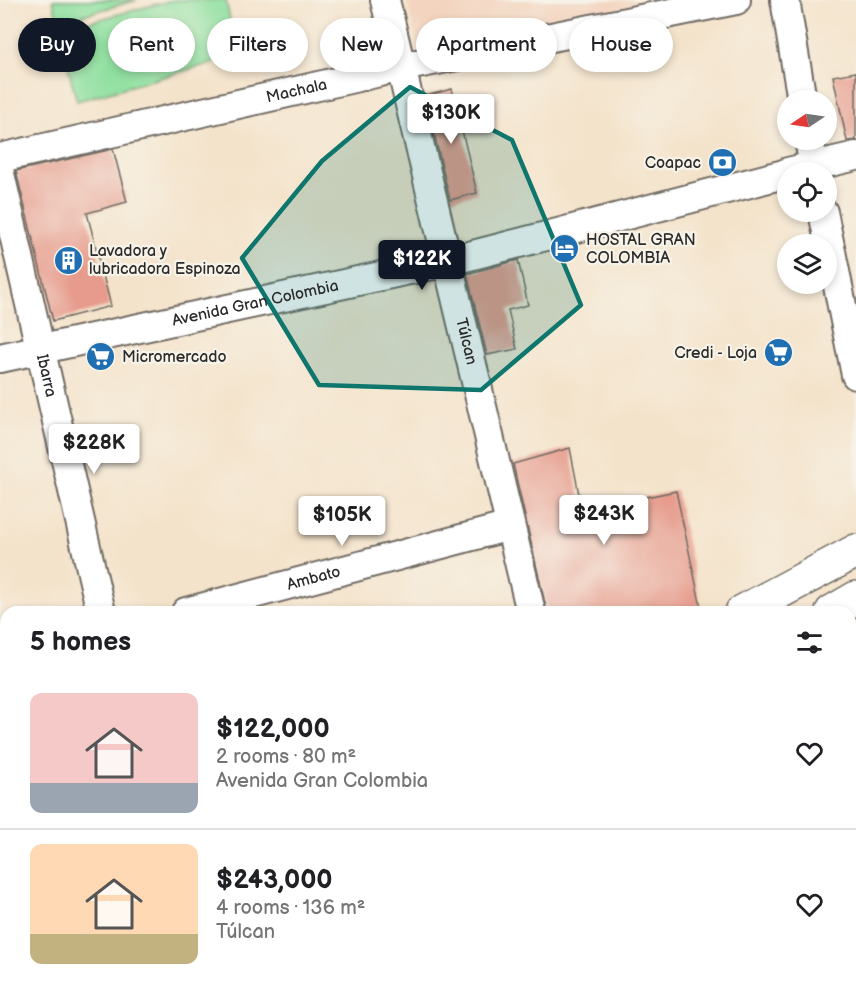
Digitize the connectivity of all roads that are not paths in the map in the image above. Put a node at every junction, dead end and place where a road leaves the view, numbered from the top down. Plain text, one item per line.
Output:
1 (385, 0) edge
2 (736, 0) edge
3 (785, 0) edge
4 (390, 18) edge
5 (404, 67) edge
6 (380, 72) edge
7 (403, 72) edge
8 (800, 90) edge
9 (856, 156) edge
10 (0, 158) edge
11 (820, 162) edge
12 (777, 172) edge
13 (0, 174) edge
14 (824, 222) edge
15 (446, 262) junction
16 (41, 348) junction
17 (0, 358) edge
18 (856, 375) edge
19 (510, 526) junction
20 (856, 551) edge
21 (856, 598) edge
22 (100, 606) edge
23 (209, 606) edge
24 (530, 606) edge
25 (753, 606) edge
26 (842, 606) edge

1 - 4 street, Túlcan
2 - 5 street, Machala
3 - 8 street
6 - 10 street, Machala
7 - 15 street, Túlcan
9 - 11 street, Avenida Gran Colombia
12 - 15 street, Avenida Gran Colombia
13 - 16 street, Ibarra
14 - 18 street
15 - 16 street, Avenida Gran Colombia
15 - 19 street, Túlcan
16 - 17 street, Avenida Gran Colombia
16 - 22 street, Ibarra
19 - 23 street, Ambato
19 - 24 street, Túlcan
20 - 25 main road
21 - 26 main road

